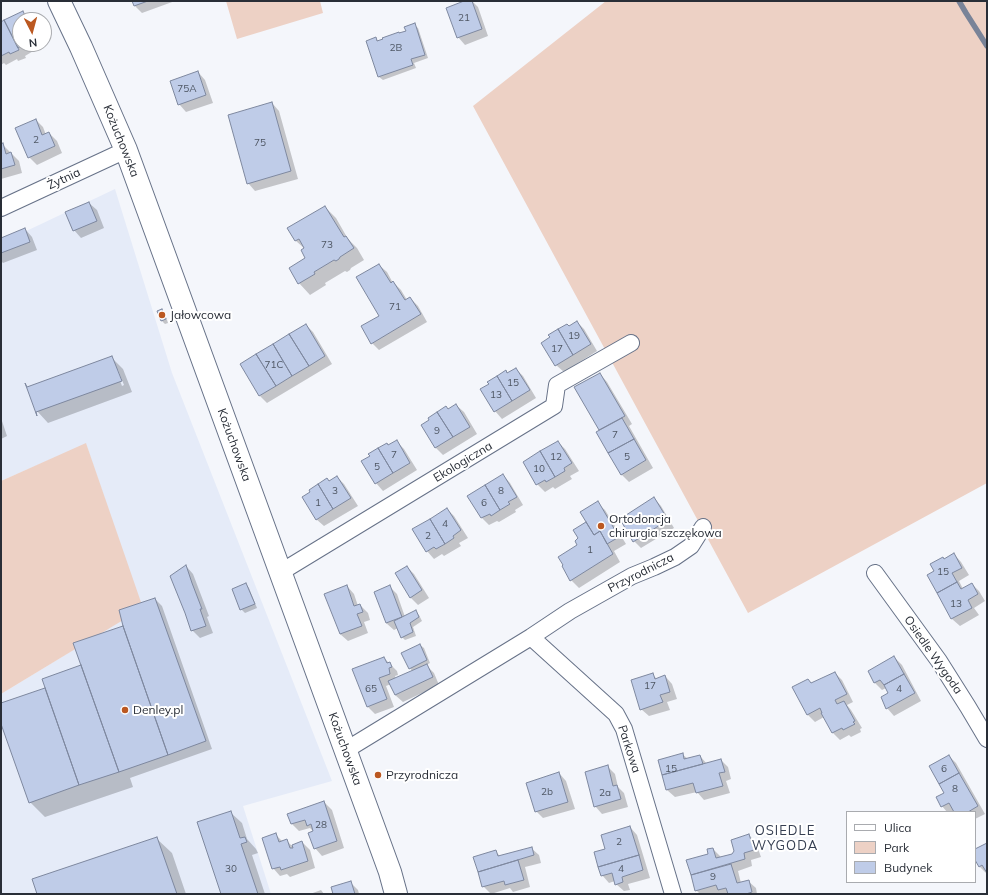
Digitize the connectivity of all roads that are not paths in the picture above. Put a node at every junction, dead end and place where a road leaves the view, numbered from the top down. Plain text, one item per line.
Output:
1 (59, 1) edge
2 (126, 150) junction
3 (1, 208) edge
4 (631, 343) dead end
5 (703, 527) dead end
6 (280, 572) junction
7 (876, 573) dead end
8 (532, 637) junction
9 (987, 740) edge
10 (346, 750) junction
11 (396, 894) edge
12 (673, 894) edge

1 - 2 main road, Kożuchowska
2 - 3 street, Żytnia
2 - 6 main road, Kożuchowska
4 - 6 street, Ekologiczna
5 - 8 street, Przyrodnicza
6 - 10 main road, Kożuchowska
7 - 9 street, Osiedle Wygoda
8 - 10 street, Przyrodnicza
8 - 12 street, Parkowa
10 - 11 main road, Kożuchowska

